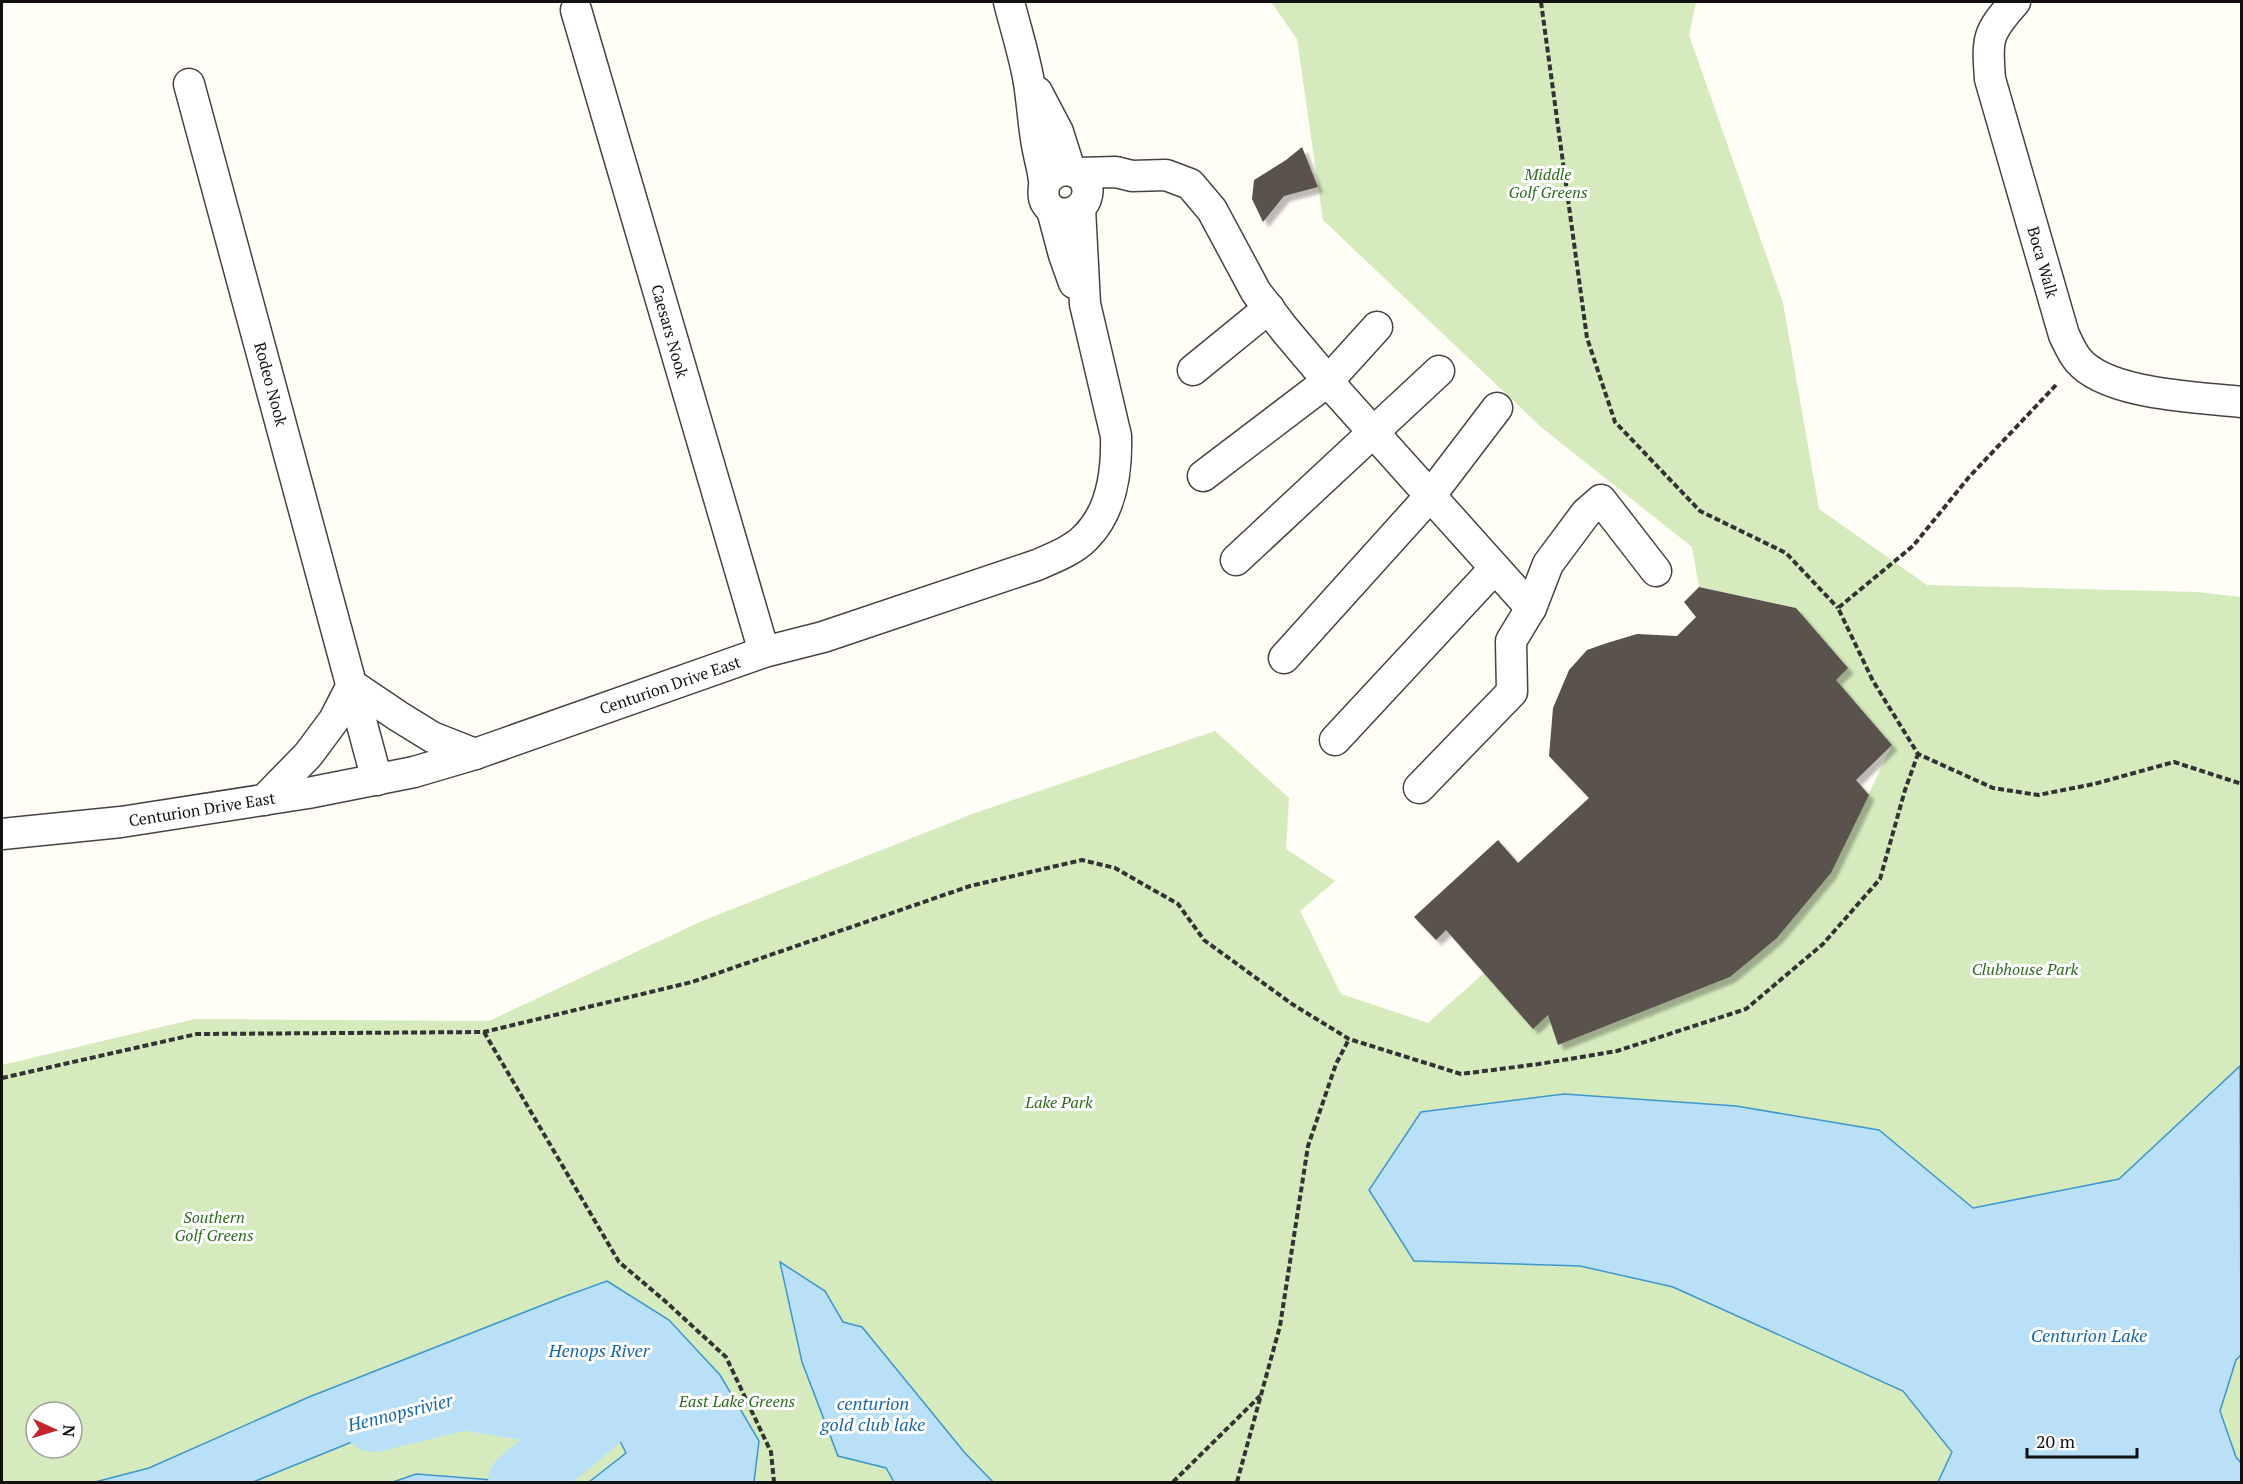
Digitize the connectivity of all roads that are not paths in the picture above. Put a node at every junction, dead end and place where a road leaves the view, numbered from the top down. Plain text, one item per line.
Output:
1 (1009, 2) edge
2 (2012, 2) edge
3 (576, 10) dead end
4 (189, 84) dead end
5 (1068, 191) junction
6 (1269, 308) junction
7 (1377, 327) dead end
8 (1193, 370) dead end
9 (1438, 371) dead end
10 (1328, 381) junction
11 (2241, 402) edge
12 (1497, 408) dead end
13 (1373, 433) junction
14 (1203, 476) dead end
15 (1430, 496) junction
16 (1236, 560) dead end
17 (1495, 568) junction
18 (1656, 571) dead end
19 (1531, 608) junction
20 (764, 652) junction
21 (1284, 658) dead end
22 (352, 685) junction
23 (1335, 740) dead end
24 (475, 754) junction
25 (377, 780) junction
26 (1419, 789) dead end
27 (264, 800) junction
28 (2, 834) edge

1 - 5 street, Centurion Drive East
2 - 11 street, Boca Walk
3 - 20 street, Caesars Nook
4 - 22 street, Rodeo Nook
5 - 6 street
5 - 20 street, Centurion Drive East
6 - 8 street
6 - 10 street
7 - 10 street
9 - 13 street
10 - 13 street
10 - 14 street
12 - 15 street
13 - 15 street
13 - 16 street
15 - 17 street
15 - 21 street
17 - 19 street
17 - 23 street
18 - 19 street
19 - 26 street
20 - 24 street, Centurion Drive East
22 - 24 street
22 - 25 street, Rodeo Nook
22 - 27 street
24 - 25 street, Centurion Drive East
25 - 27 street, Centurion Drive East
27 - 28 street, Centurion Drive East

